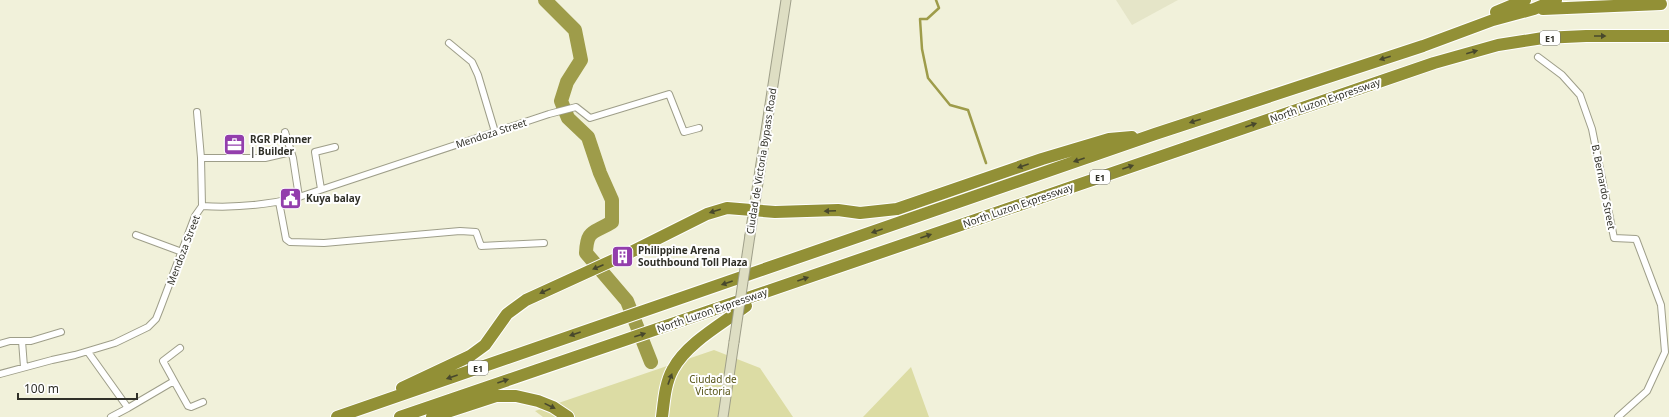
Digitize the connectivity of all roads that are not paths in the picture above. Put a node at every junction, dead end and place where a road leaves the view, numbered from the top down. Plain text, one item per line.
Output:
1 (786, 0) edge
2 (1525, 0) edge
3 (1556, 0) edge
4 (1661, 4) dead end
5 (1534, 9) junction
6 (1669, 36) edge
7 (449, 43) dead end
8 (1422, 46) junction
9 (1538, 57) dead end
10 (198, 112) dead end
11 (699, 128) dead end
12 (285, 132) dead end
13 (494, 132) junction
14 (1155, 134) junction
15 (335, 147) dead end
16 (291, 152) junction
17 (201, 158) junction
18 (322, 189) junction
19 (299, 197) junction
20 (279, 202) junction
21 (202, 206) junction
22 (754, 210) junction
23 (136, 235) dead end
24 (544, 243) dead end
25 (182, 252) junction
26 (766, 291) junction
27 (1661, 305) junction
28 (1669, 305) edge
29 (61, 332) dead end
30 (22, 341) junction
31 (0, 344) edge
32 (180, 348) dead end
33 (88, 352) junction
34 (24, 367) junction
35 (0, 374) edge
36 (174, 381) junction
37 (203, 402) dead end
38 (128, 408) junction
39 (341, 416) edge
40 (111, 417) edge
41 (400, 417) edge
42 (432, 417) edge
43 (568, 417) edge
44 (662, 417) edge
45 (723, 417) edge
46 (1618, 417) edge

1 - 22 main road, Ciudad de Victoria Bypass Road
2 - 8 highway
3 - 5 highway, North Luzon Expressway / E1
4 - 5 highway, North Luzon Expressway / E1
5 - 8 highway, North Luzon Expressway / E1
26 -> 6 highway, North Luzon Expressway / E1
7 - 13 street
8 -> 14 highway, North Luzon Expressway / E1
9 - 27 street, B. Bernardo Street
10 - 17 street
11 - 13 street, Mendoza Street
12 - 16 street
13 - 18 street, Mendoza Street
14 -> 22 highway
14 -> 39 highway, North Luzon Expressway / E1
15 - 18 street
16 - 17 street
16 - 19 street
17 - 21 street
18 - 19 street, Mendoza Street
19 - 20 street, Mendoza Street
20 - 21 street, Mendoza Street
20 - 24 street
21 - 25 street, Mendoza Street
22 -> 39 highway
22 - 45 main road, Ciudad de Victoria Bypass Road, bridge
23 - 25 street
25 - 33 street, Mendoza Street
41 -> 26 highway, North Luzon Expressway / E1
44 -> 26 highway
27 - 28 street
27 - 46 street
29 - 30 street
30 - 31 street
30 - 34 street
32 - 36 street
33 - 34 street, Mendoza Street
33 - 38 street
34 - 35 street, Mendoza Street
36 - 37 street
36 - 38 street
38 - 40 street
42 -> 43 highway

